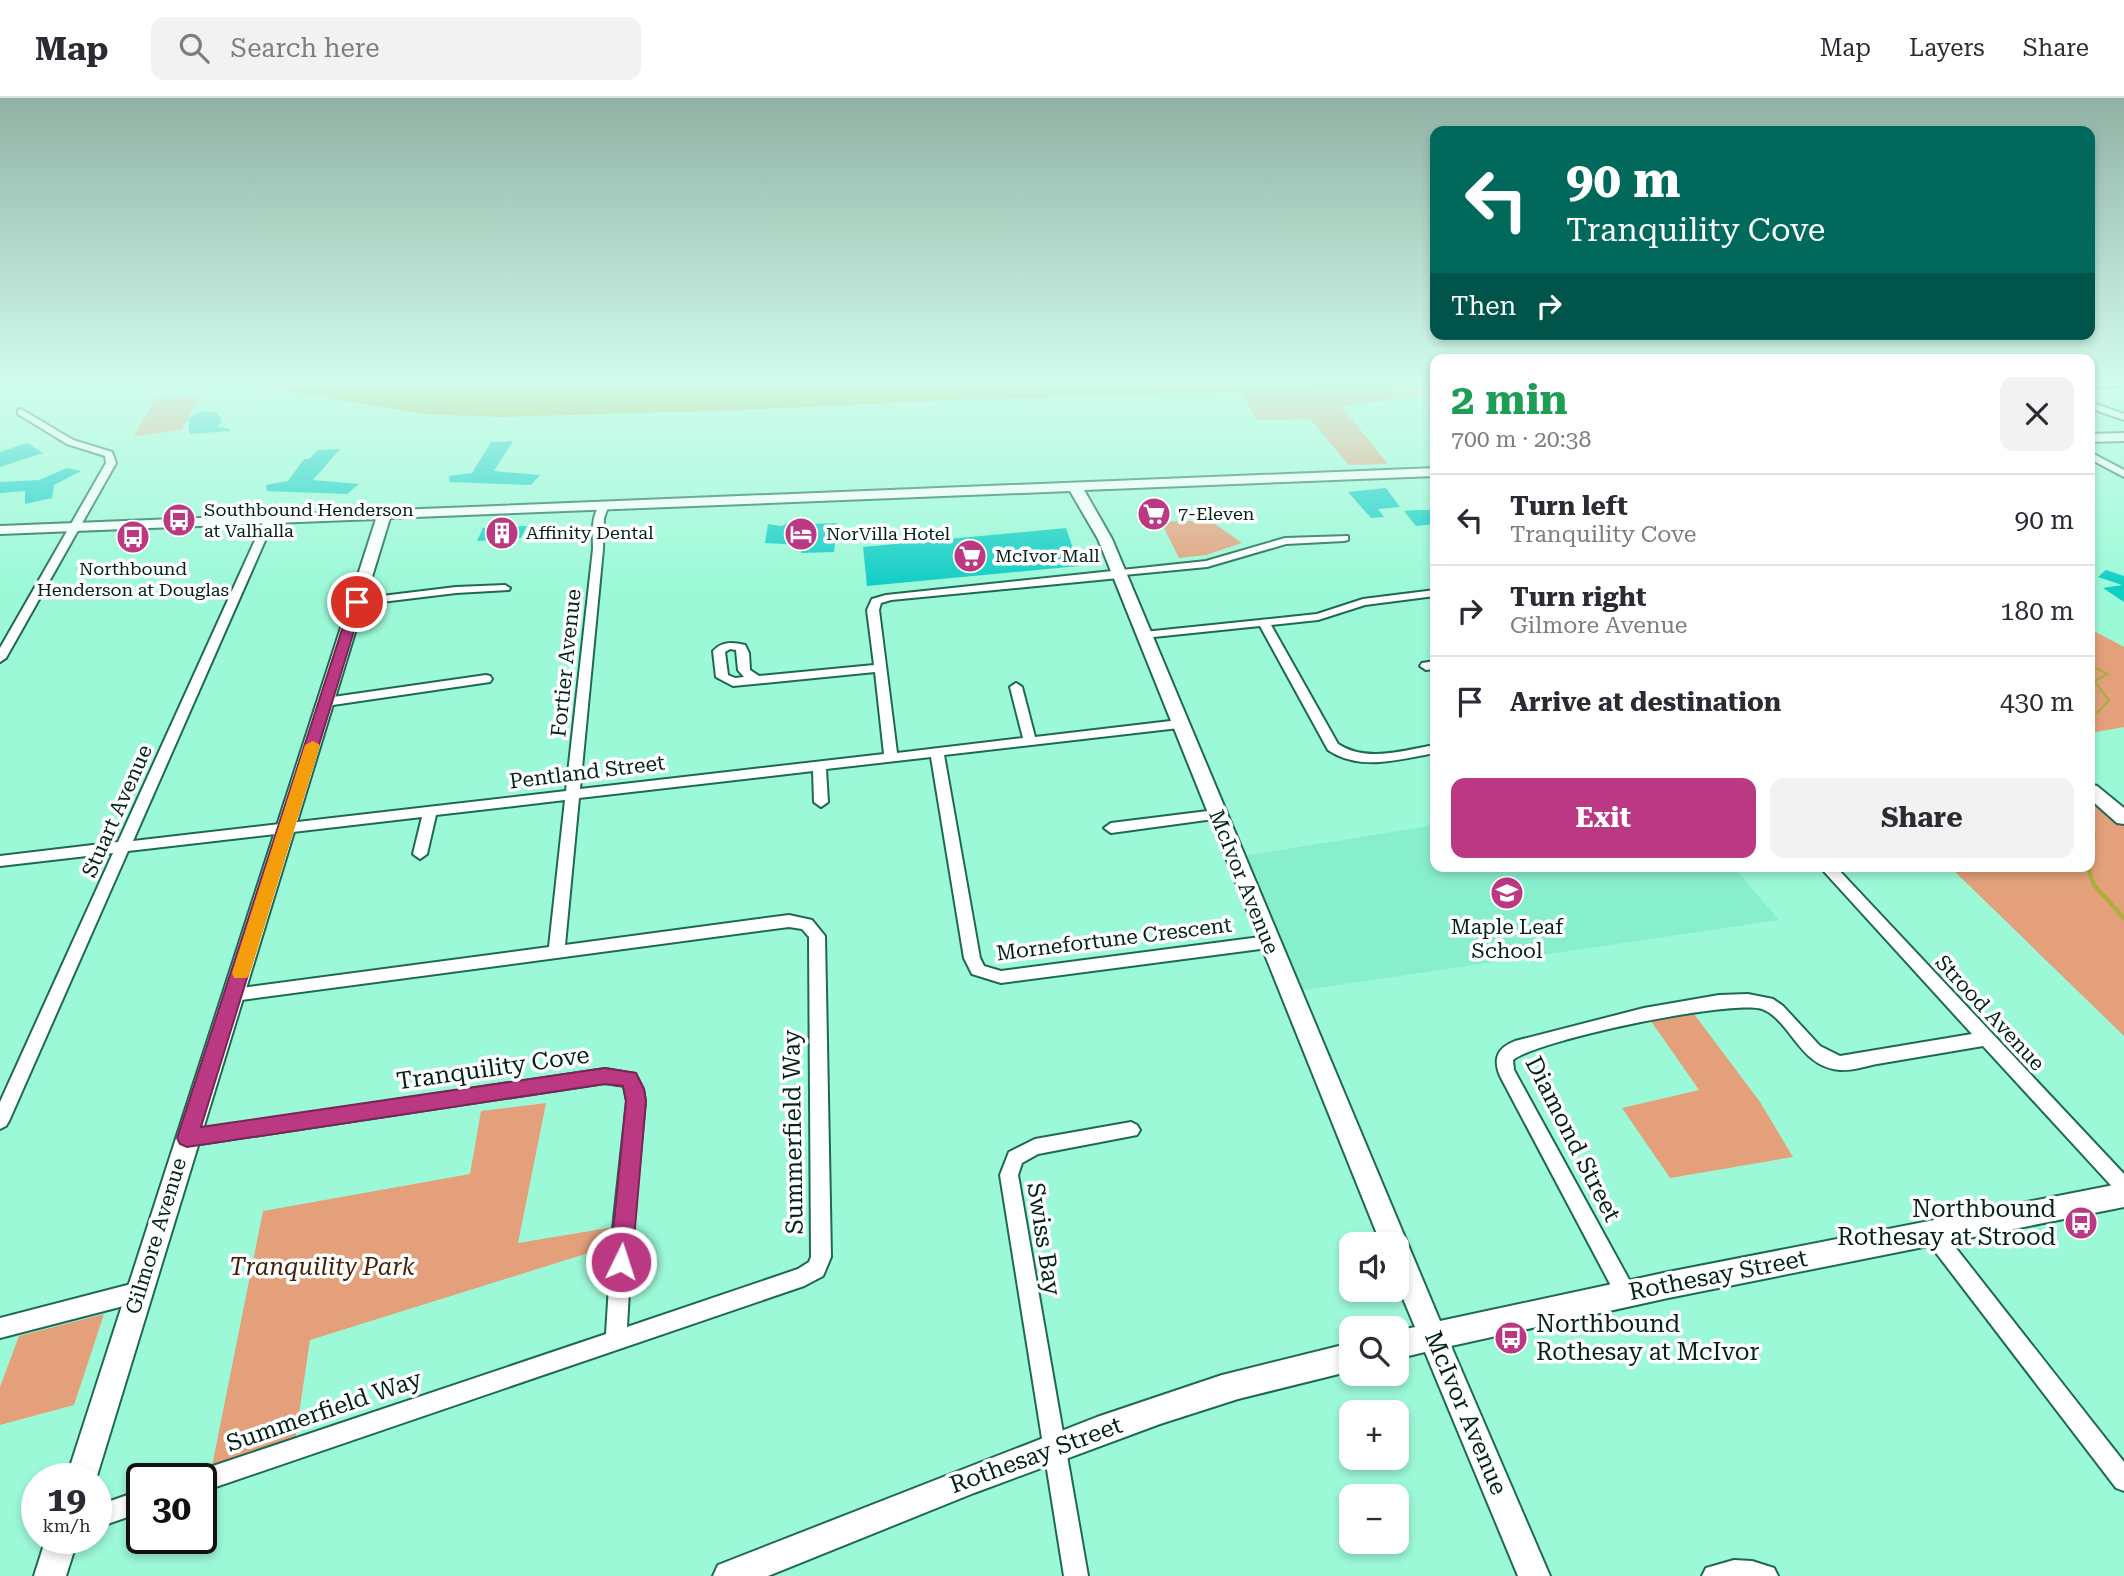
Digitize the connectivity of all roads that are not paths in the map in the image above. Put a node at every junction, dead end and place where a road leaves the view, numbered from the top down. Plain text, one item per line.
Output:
1 (93, 449) edge
2 (2095, 458) edge
3 (1430, 472) edge
4 (2124, 474) edge
5 (1082, 487) junction
6 (602, 508) junction
7 (384, 517) junction
8 (268, 522) junction
9 (0, 530) edge
10 (72, 531) junction
11 (1344, 538) dead end
12 (0, 540) edge
13 (1119, 574) junction
14 (505, 588) dead end
15 (1430, 594) edge
16 (357, 602) junction
17 (1264, 623) junction
18 (1143, 635) junction
19 (0, 658) edge
20 (880, 668) junction
21 (486, 679) dead end
22 (756, 679) dead end
23 (1016, 687) dead end
24 (326, 702) junction
25 (1179, 724) junction
26 (1030, 741) junction
27 (1430, 750) edge
28 (937, 752) junction
29 (891, 757) junction
30 (820, 766) junction
31 (571, 794) junction
32 (2095, 794) edge
33 (821, 802) dead end
34 (430, 811) junction
35 (1216, 815) junction
36 (2124, 818) edge
37 (288, 828) junction
38 (1111, 828) dead end
39 (124, 847) junction
40 (421, 854) dead end
41 (0, 861) edge
42 (1832, 872) edge
43 (1268, 942) junction
44 (556, 953) junction
45 (234, 995) junction
46 (1985, 1039) junction
47 (0, 1121) edge
48 (1131, 1130) dead end
49 (187, 1138) junction
50 (2124, 1187) edge
51 (2124, 1195) edge
52 (1389, 1232) edge
53 (1934, 1235) junction
54 (1409, 1280) edge
55 (139, 1292) junction
56 (1625, 1292) junction
57 (0, 1328) edge
58 (1433, 1336) junction
59 (617, 1339) junction
60 (1409, 1342) edge
61 (1339, 1360) edge
62 (1054, 1448) junction
63 (86, 1463) edge
64 (217, 1476) edge
65 (2124, 1480) edge
66 (57, 1554) edge
67 (50, 1576) edge
68 (729, 1576) edge
69 (1076, 1576) edge
70 (1534, 1576) edge
71 (1714, 1576) edge
72 (1766, 1576) edge

1 - 10 street
2 - 4 street
3 - 5 street
5 - 6 street
5 - 13 street, McIvor Avenue
6 - 7 street
6 - 31 street, Fortier Avenue
7 - 8 street
7 - 16 street, Gilmore Avenue
8 - 10 street
8 - 39 street, Stuart Avenue
9 - 10 street
10 - 12 street
10 - 19 street
11 - 13 street
13 - 18 street, McIvor Avenue
13 - 20 street
14 - 16 street
15 - 17 street
16 - 24 street, Gilmore Avenue
17 - 18 street
17 - 27 street
18 - 25 street, McIvor Avenue
20 - 22 street
20 - 29 street
21 - 24 street
23 - 26 street
24 - 37 street, Gilmore Avenue
25 - 26 street, Pentland Street
25 - 35 street, McIvor Avenue
26 - 28 street, Pentland Street
28 - 29 street, Pentland Street
28 - 43 street, Mornefortune Crescent
29 - 30 street, Pentland Street
30 - 31 street, Pentland Street
30 - 33 street
31 - 34 street, Pentland Street
31 - 44 street, Fortier Avenue
32 - 36 street
34 - 37 street, Pentland Street
34 - 40 street
35 - 38 street
35 - 43 street, McIvor Avenue
37 - 39 street, Pentland Street
37 - 45 street, Gilmore Avenue
39 - 41 street, Pentland Street
39 - 47 street, Stuart Avenue
42 - 46 street, Strood Avenue
43 - 52 street, McIvor Avenue
44 - 45 street, Summerfield Way
44 - 59 street, Summerfield Way
45 - 49 street, Gilmore Avenue
46 - 50 street, Strood Avenue
46 - 56 street, Diamond Street
48 - 62 street, Swiss Bay
49 - 55 street, Gilmore Avenue
49 - 59 street, Tranquility Cove
51 - 53 street, Rothesay Street
53 - 56 street, Rothesay Street
53 - 65 street
54 - 58 street, McIvor Avenue
55 - 57 street
55 - 63 street, Gilmore Avenue
56 - 58 street, Rothesay Street
58 - 60 street, Rothesay Street
58 - 70 street, McIvor Avenue
59 - 64 street, Summerfield Way
61 - 62 street, Rothesay Street
62 - 68 street, Rothesay Street
62 - 69 street, Swiss Bay
66 - 67 street
71 - 72 street

